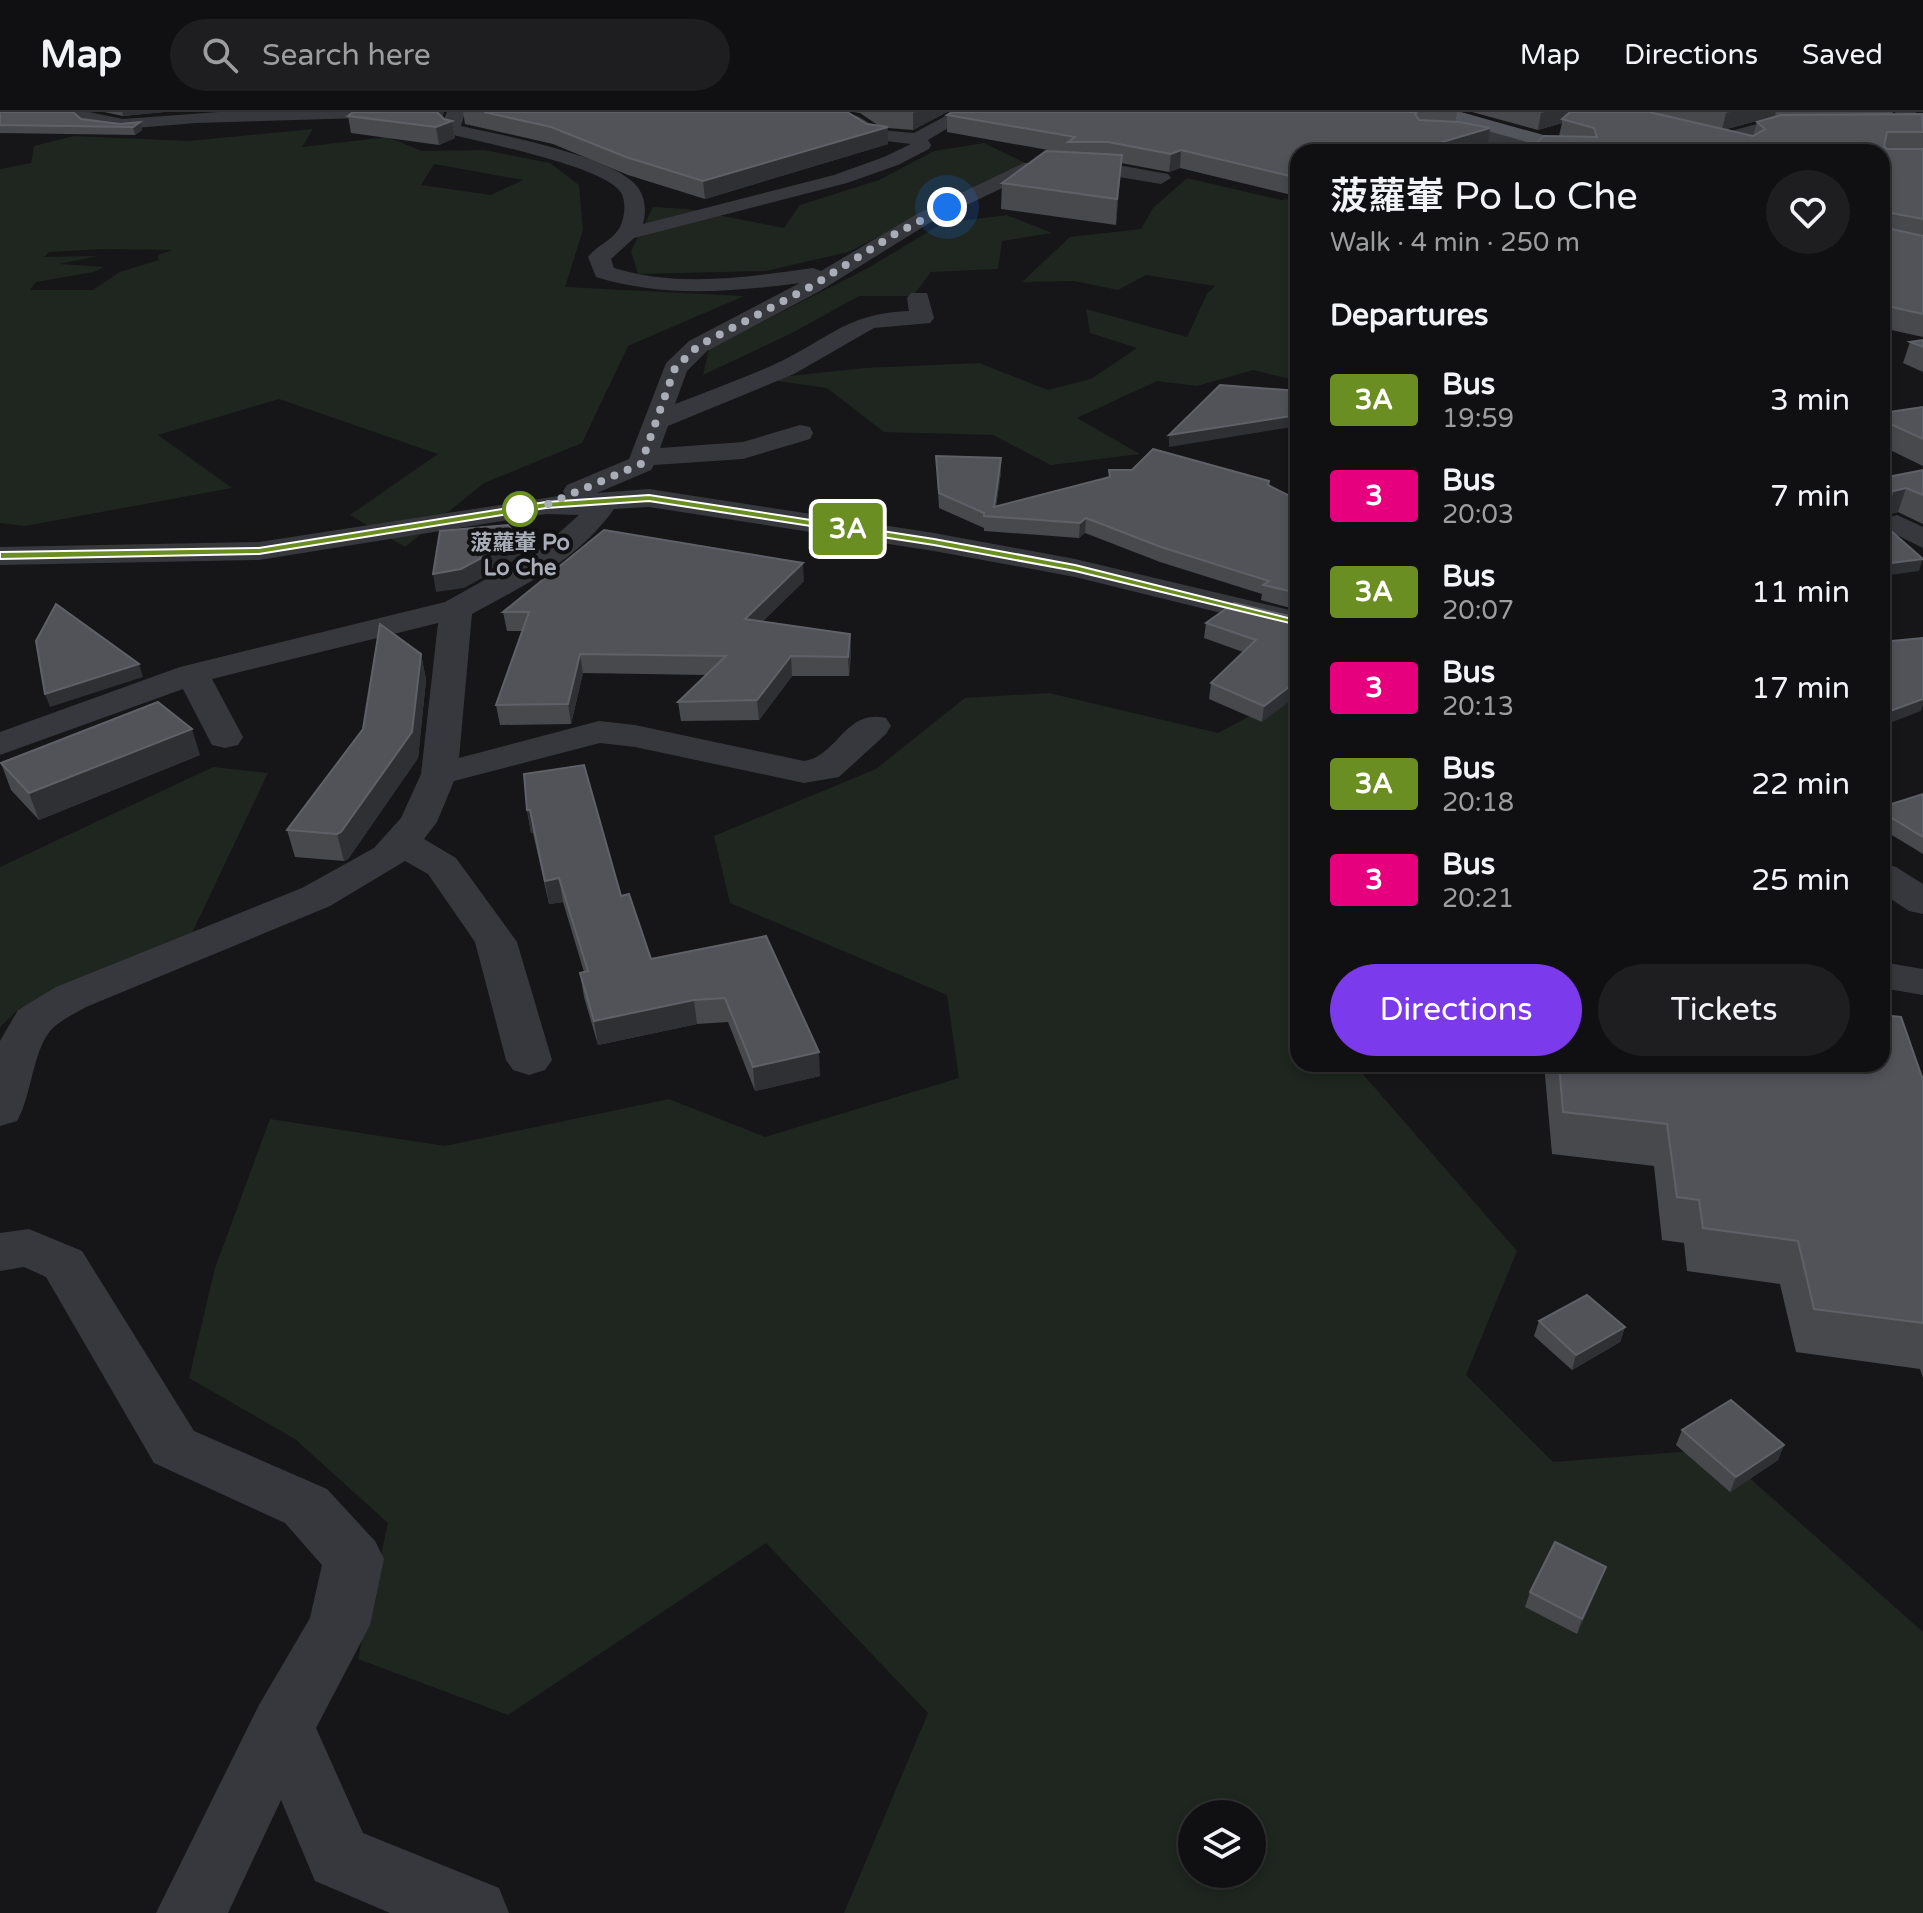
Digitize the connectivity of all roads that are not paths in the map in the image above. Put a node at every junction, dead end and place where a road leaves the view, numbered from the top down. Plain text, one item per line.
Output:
1 (77, 112) edge
2 (394, 112) edge
3 (456, 112) edge
4 (813, 112) edge
5 (966, 112) edge
6 (1903, 112) edge
7 (1450, 113) edge
8 (1835, 123) edge
9 (1880, 123) edge
10 (1922, 124) edge
11 (1425, 131) edge
12 (917, 139) junction
13 (1520, 144) edge
14 (1555, 144) edge
15 (1742, 144) edge
16 (1161, 178) edge
17 (628, 233) junction
18 (836, 272) junction
19 (919, 298) dead end
20 (656, 421) junction
21 (800, 433) dead end
22 (643, 460) junction
23 (689, 502) junction
24 (546, 505) junction
25 (1897, 524) dead end
26 (1923, 539) edge
27 (0, 556) edge
28 (456, 609) junction
29 (1290, 620) edge
30 (192, 674) junction
31 (873, 726) dead end
32 (225, 737) dead end
33 (0, 744) edge
34 (439, 774) junction
35 (400, 842) junction
36 (1890, 880) edge
37 (1923, 902) edge
38 (1890, 976) edge
39 (1923, 982) edge
40 (529, 1060) dead end
41 (0, 1110) edge
42 (0, 1252) edge
43 (282, 1726) junction
44 (191, 1913) edge
45 (474, 1913) edge

1 - 2 street
3 - 17 street
4 - 12 street
5 - 12 street
6 - 10 street
7 - 14 main road
8 - 15 street
9 - 10 street
11 - 13 street
12 - 17 street
16 - 18 street
17 - 18 street
18 - 20 street
19 - 20 street
20 - 22 street
21 - 22 street
22 - 23 street
22 - 24 street
23 - 24 street
23 - 29 street
24 - 27 street
24 - 28 street
25 - 26 street
28 - 30 street
28 - 34 street
30 - 32 street
30 - 33 street
31 - 34 street
34 - 35 street
35 - 40 street
35 - 41 street
36 - 37 street
38 - 39 street
42 - 43 street
43 - 44 street
43 - 45 street

